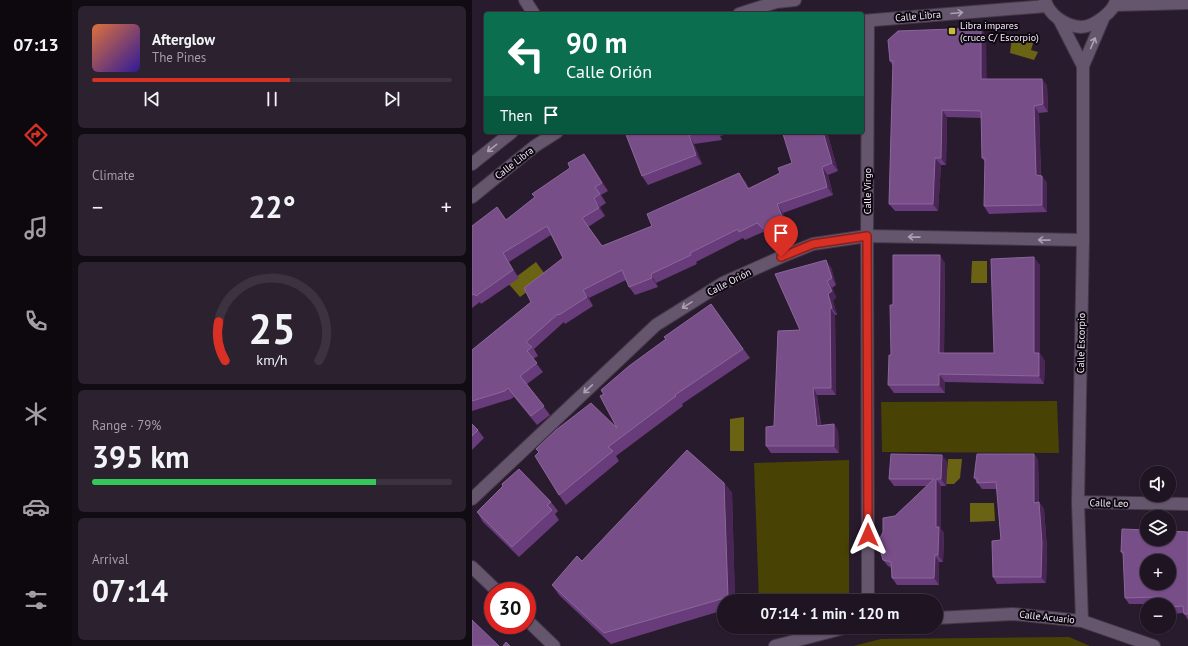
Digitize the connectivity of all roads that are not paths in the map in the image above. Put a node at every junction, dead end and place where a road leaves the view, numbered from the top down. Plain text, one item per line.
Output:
1 (525, 0) edge
2 (795, 0) edge
3 (1116, 2) edge
4 (1046, 3) edge
5 (1188, 3) edge
6 (533, 12) edge
7 (745, 12) edge
8 (1103, 19) junction
9 (865, 21) edge
10 (1060, 21) junction
11 (1083, 66) junction
12 (510, 134) edge
13 (555, 134) edge
14 (472, 164) edge
15 (472, 197) edge
16 (867, 236) junction
17 (1083, 240) junction
18 (472, 499) edge
19 (1078, 502) junction
20 (1188, 504) edge
21 (472, 567) edge
22 (488, 582) edge
23 (868, 594) edge
24 (943, 618) edge
25 (1082, 621) junction
26 (536, 629) edge
27 (821, 634) edge
28 (554, 646) edge
29 (775, 646) edge
30 (1154, 646) edge

1 - 6 street
2 - 7 street
3 - 5 street
3 - 8 street
9 -> 4 street, Calle Libra
4 - 10 street, Calle Escorpio
8 - 10 street
11 -> 8 street, Calle Escorpio
9 - 16 street, Calle Virgo
10 - 11 street, Calle Escorpio
11 - 17 street, Calle Escorpio
12 -> 14 street
13 - 15 street, Calle Libra
17 -> 16 street, Calle Orión
16 -> 18 street, Calle Orión
16 - 23 street, Calle Virgo
17 - 19 street, Calle Escorpio
19 - 20 street, Calle Leo
19 - 25 street, Calle Escorpio
21 - 22 street
24 - 25 street, Calle Acuario
25 - 30 street, Calle Acuario
26 - 28 street
27 - 29 street

